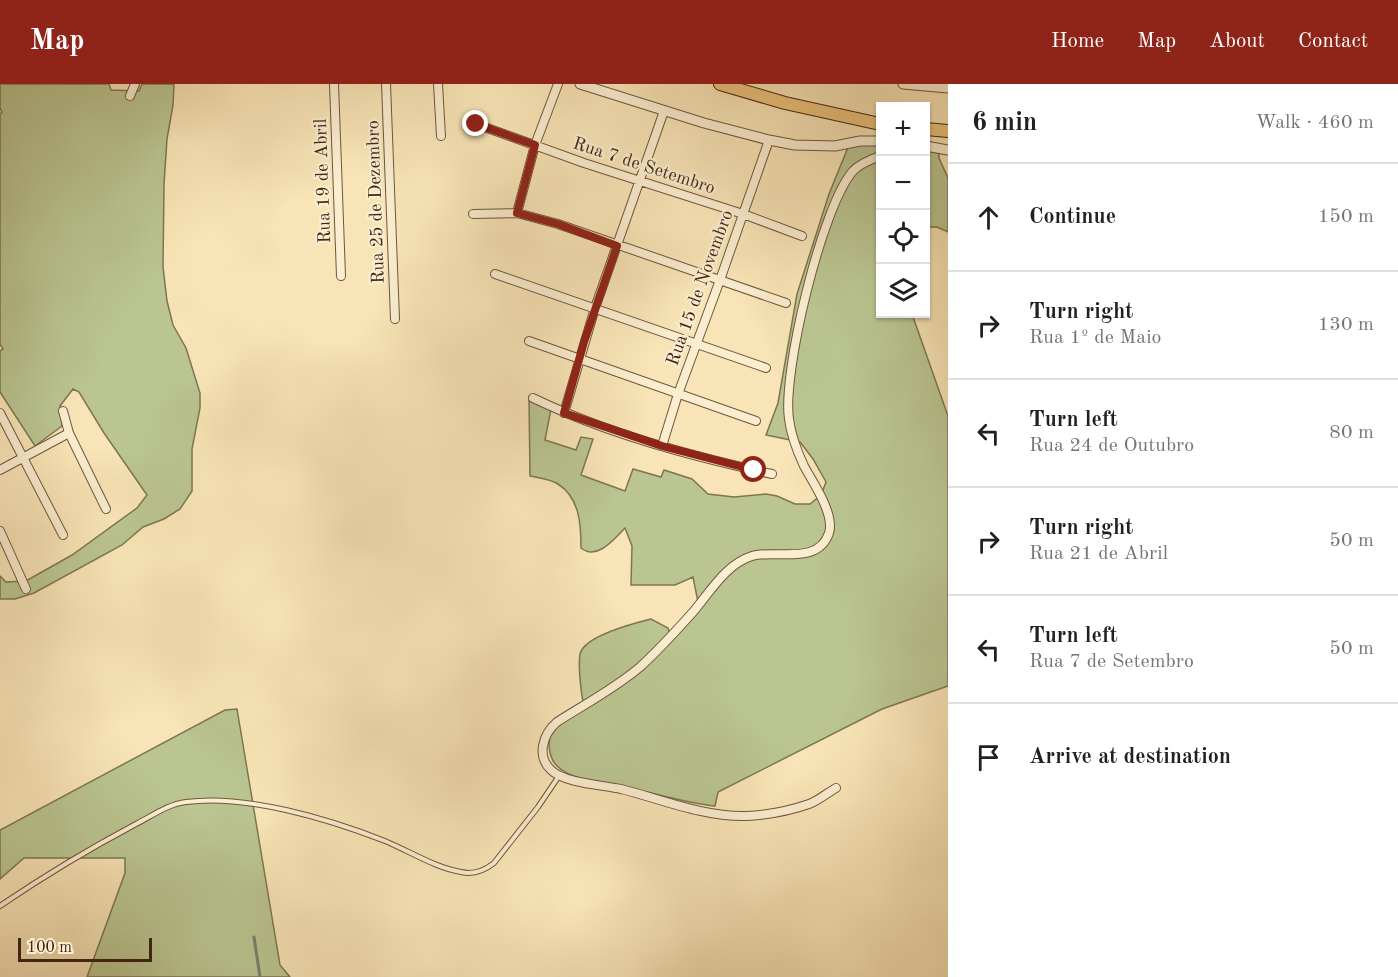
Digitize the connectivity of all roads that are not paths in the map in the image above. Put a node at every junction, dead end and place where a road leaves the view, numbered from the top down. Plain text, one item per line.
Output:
1 (135, 84) edge
2 (334, 84) edge
3 (386, 84) edge
4 (438, 84) edge
5 (558, 84) edge
6 (580, 84) edge
7 (720, 84) edge
8 (903, 84) edge
9 (948, 88) edge
10 (130, 96) dead end
11 (664, 111) junction
12 (876, 123) edge
13 (476, 124) dead end
14 (930, 129) edge
15 (948, 131) edge
16 (441, 136) dead end
17 (769, 140) junction
18 (876, 141) edge
19 (535, 145) junction
20 (930, 147) edge
21 (948, 150) edge
22 (876, 158) edge
23 (640, 180) junction
24 (517, 213) junction
25 (473, 214) dead end
26 (743, 214) junction
27 (802, 236) dead end
28 (617, 246) junction
29 (495, 274) dead end
30 (341, 276) dead end
31 (720, 280) junction
32 (786, 303) dead end
33 (595, 308) junction
34 (395, 319) dead end
35 (529, 341) dead end
36 (697, 343) junction
37 (579, 360) junction
38 (766, 368) dead end
39 (678, 394) junction
40 (533, 398) dead end
41 (63, 411) dead end
42 (564, 413) junction
43 (0, 414) edge
44 (756, 421) dead end
45 (69, 433) junction
46 (662, 446) junction
47 (24, 459) junction
48 (0, 470) edge
49 (772, 474) dead end
50 (106, 509) dead end
51 (0, 531) edge
52 (63, 535) dead end
53 (26, 589) dead end
54 (559, 776) junction
55 (836, 788) dead end
56 (0, 906) edge

1 - 10 street
2 - 30 street, Rua 19 de Abril
3 - 34 street, Rua 25 de Dezembro
4 - 16 street
5 - 19 street
6 - 11 street
7 - 12 highway
8 - 9 street
11 - 17 street
11 - 23 street
13 - 19 street, Rua 7 de Setembro
14 - 15 highway
17 - 18 street
17 - 26 street, Rua 15 de Novembro
19 - 23 street, Rua 7 de Setembro
19 - 24 street
20 - 21 street
22 - 54 street
23 - 26 street, Rua 7 de Setembro
23 - 28 street
24 - 25 street
24 - 28 street
26 - 27 street, Rua 7 de Setembro
26 - 31 street, Rua 15 de Novembro
28 - 31 street
28 - 33 street
29 - 33 street
31 - 32 street
31 - 36 street, Rua 15 de Novembro
33 - 36 street
33 - 37 street
35 - 37 street
36 - 38 street
36 - 39 street, Rua 15 de Novembro
37 - 39 street
37 - 42 street
39 - 44 street
39 - 46 street, Rua 15 de Novembro
40 - 42 street
41 - 45 street
42 - 46 street
43 - 47 street
45 - 47 street
45 - 50 street
46 - 49 street
47 - 48 street
47 - 52 street
51 - 53 street
54 - 55 street
54 - 56 lane

